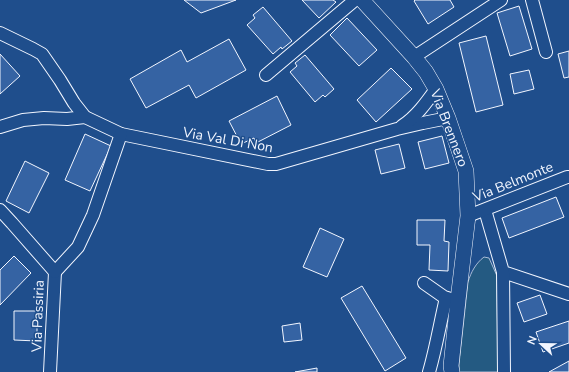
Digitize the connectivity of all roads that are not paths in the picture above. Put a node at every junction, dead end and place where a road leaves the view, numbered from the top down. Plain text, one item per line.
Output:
1 (355, 0) edge
2 (362, 0) edge
3 (501, 0) edge
4 (532, 0) edge
5 (0, 33) edge
6 (546, 52) dead end
7 (414, 57) junction
8 (266, 75) dead end
9 (436, 89) junction
10 (86, 117) junction
11 (448, 118) junction
12 (0, 127) edge
13 (397, 129) junction
14 (121, 134) junction
15 (569, 177) edge
16 (0, 210) edge
17 (484, 210) junction
18 (468, 216) junction
19 (54, 272) junction
20 (503, 272) junction
21 (424, 283) dead end
22 (569, 294) edge
23 (452, 299) junction
24 (50, 372) edge
25 (429, 372) edge
26 (452, 372) edge
27 (504, 372) edge

1 - 8 street
2 - 7 street, Via Brennero
3 - 7 street
4 - 6 street
5 - 10 street, Via Val Di Non
7 - 9 street, Via Brennero
9 - 11 street, Via Brennero
9 - 13 street, Via Val Di Non
10 - 12 street
10 - 14 street, Via Val Di Non
11 - 13 street, Via Val Di Non
11 - 18 street, Via Brennero
13 - 14 street, Via Val Di Non
14 - 19 street
15 - 17 street, Via Belmonte
16 - 19 street, Via Passiria
17 - 18 street, Via Belmonte
17 - 20 street
18 - 23 street, Via Brennero
19 - 24 street, Via Passiria
20 - 22 street
20 - 27 street
21 - 23 street
23 - 25 street
23 - 26 street, Via Brennero

